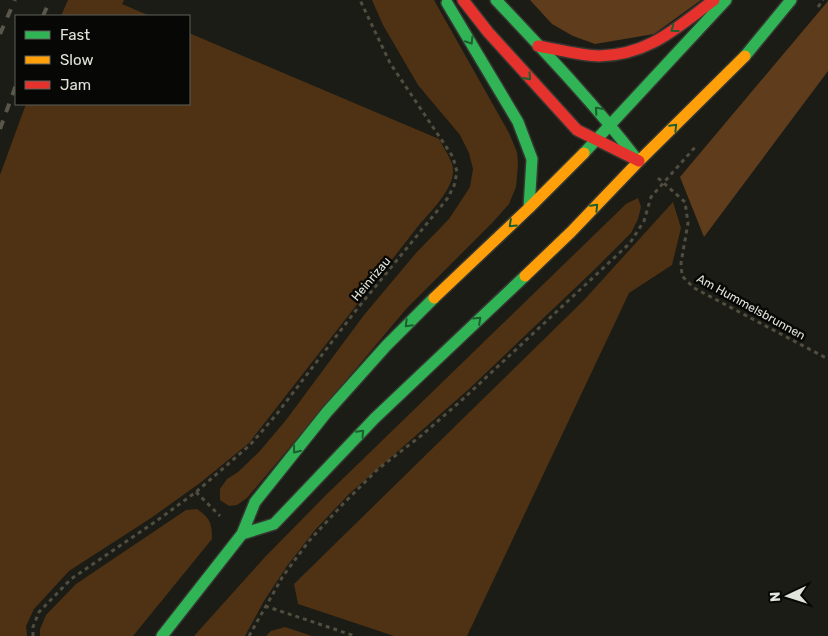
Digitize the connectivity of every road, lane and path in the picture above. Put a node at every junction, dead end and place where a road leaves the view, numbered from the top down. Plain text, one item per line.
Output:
1 (360, 0) edge
2 (444, 0) edge
3 (463, 0) edge
4 (496, 0) edge
5 (714, 0) edge
6 (726, 0) edge
7 (791, 0) edge
8 (538, 46) junction
9 (611, 125) junction
10 (596, 140) junction
11 (639, 162) junction
12 (664, 183) junction
13 (529, 208) junction
14 (828, 359) edge
15 (196, 492) junction
16 (242, 534) junction
17 (265, 606) junction
18 (33, 636) edge
19 (162, 636) edge
20 (249, 636) edge
21 (355, 636) edge

1 - 15 path, Heinrizau
2 -> 13 main road
3 -> 10 main road
4 - 8 main road
5 -> 8 main road
6 - 9 main road
11 -> 7 main road
9 -> 8 main road
9 - 10 main road
9 - 11 main road
10 - 11 main road
10 - 13 main road
11 - 12 path, Am Hummelsbrunnen
16 -> 11 main road
12 - 14 path, Am Hummelsbrunnen
12 - 17 path
13 -> 16 main road
15 - 16 path
15 - 18 path, Heinrizau
16 - 19 main road
17 - 20 path
17 - 21 path

